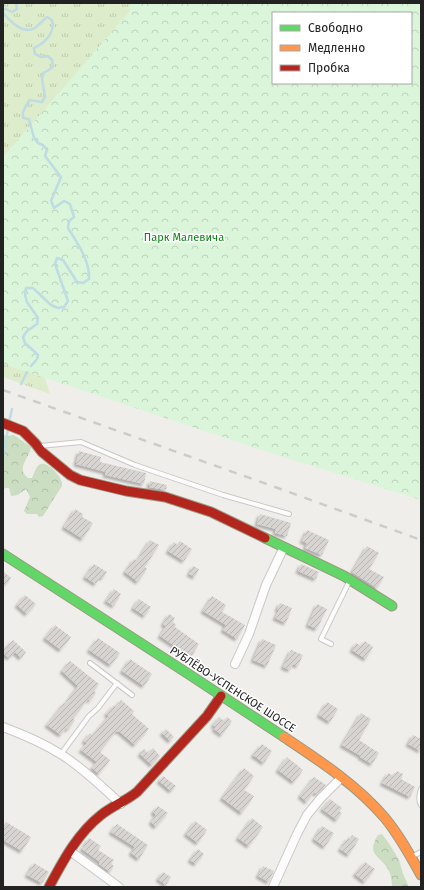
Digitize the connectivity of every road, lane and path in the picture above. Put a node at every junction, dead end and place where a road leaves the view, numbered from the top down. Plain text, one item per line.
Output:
1 (3, 423) edge
2 (38, 446) junction
3 (289, 514) dead end
4 (284, 547) junction
5 (3, 554) edge
6 (350, 580) junction
7 (392, 606) dead end
8 (331, 644) dead end
9 (90, 663) dead end
10 (235, 664) dead end
11 (117, 683) junction
12 (132, 695) dead end
13 (222, 696) junction
14 (3, 727) edge
15 (61, 754) junction
16 (341, 778) junction
17 (421, 789) edge
18 (120, 804) junction
19 (421, 805) edge
20 (70, 851) junction
21 (421, 852) edge
22 (411, 857) junction
23 (421, 875) edge
24 (49, 887) edge
25 (118, 887) edge
26 (273, 887) edge

1 - 2 street
2 - 3 lane
2 - 4 street
4 - 6 street
4 - 10 street
5 - 13 street, РУБЛЁВО-УСПЕНСКОЕ ШОССЕ
6 - 7 street
6 - 8 lane
9 - 11 lane
11 - 12 lane
11 - 15 lane
13 - 16 street, РУБЛЁВО-УСПЕНСКОЕ ШОССЕ
13 - 18 street
14 - 15 street
15 - 18 street
16 - 22 street, РУБЛЁВО-УСПЕНСКОЕ ШОССЕ
16 - 26 street
17 - 19 lane
18 - 20 street
20 - 24 street
20 - 25 street
21 - 22 lane
22 - 23 street, РУБЛЁВО-УСПЕНСКОЕ ШОССЕ

